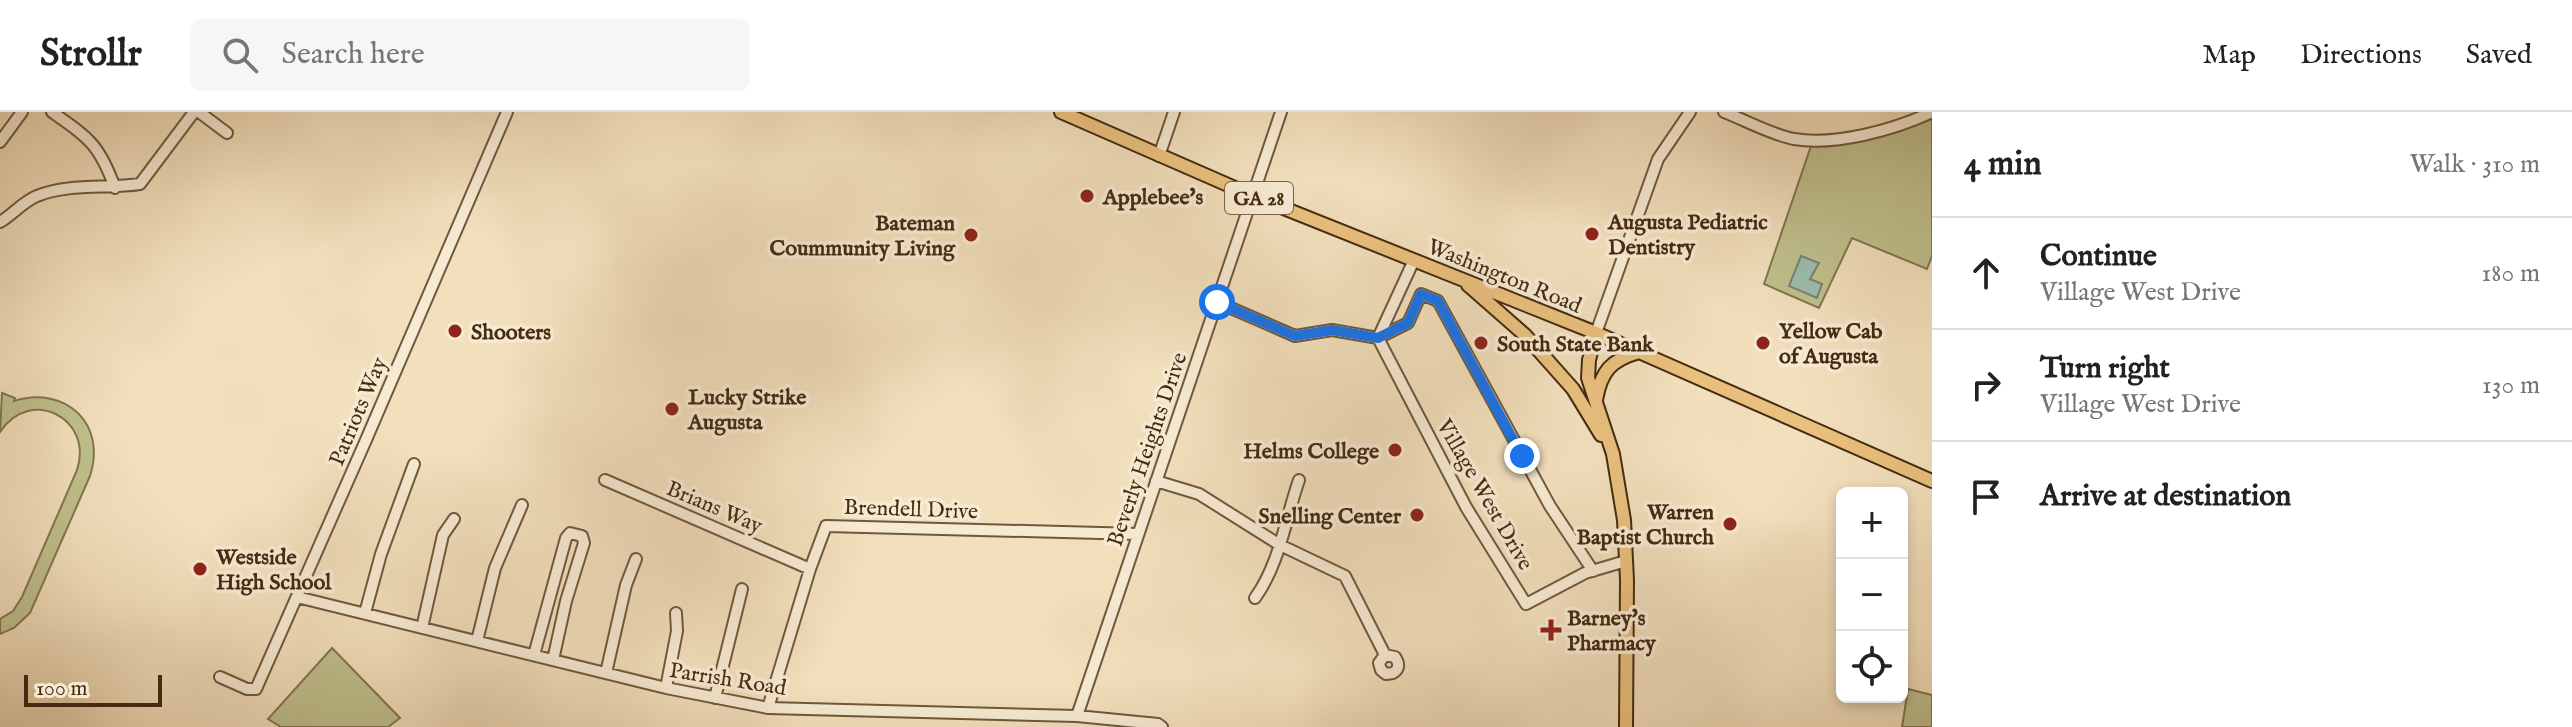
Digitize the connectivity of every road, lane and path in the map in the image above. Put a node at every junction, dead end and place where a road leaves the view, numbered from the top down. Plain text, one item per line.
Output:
1 (22, 112) edge
2 (52, 112) edge
3 (196, 112) edge
4 (507, 112) edge
5 (1061, 112) edge
6 (1174, 112) edge
7 (1281, 112) edge
8 (1690, 112) edge
9 (1724, 112) edge
10 (1932, 112) edge
11 (227, 133) dead end
12 (0, 142) edge
13 (1159, 156) junction
14 (115, 188) junction
15 (1251, 195) junction
16 (0, 222) edge
17 (1414, 260) junction
18 (1460, 278) junction
19 (1217, 302) junction
20 (1596, 333) junction
21 (1378, 338) junction
22 (1639, 352) junction
23 (1596, 403) junction
24 (1613, 454) junction
25 (414, 464) dead end
26 (605, 480) dead end
27 (1299, 480) dead end
28 (1156, 481) junction
29 (1932, 481) edge
30 (522, 505) dead end
31 (454, 519) dead end
32 (1138, 534) junction
33 (1280, 545) junction
34 (636, 559) dead end
35 (1626, 561) junction
36 (810, 569) junction
37 (1593, 571) junction
38 (742, 589) dead end
39 (297, 597) junction
40 (1255, 598) dead end
41 (365, 613) junction
42 (676, 613) dead end
43 (422, 628) junction
44 (477, 641) junction
45 (534, 655) junction
46 (1385, 655) dead end
47 (553, 660) junction
48 (606, 673) junction
49 (220, 677) dead end
50 (666, 688) junction
51 (715, 698) junction
52 (768, 708) junction
53 (1077, 716) junction
54 (1162, 727) edge
55 (1626, 727) edge

1 - 12 street
2 - 14 street
3 - 11 street
3 - 14 street
4 - 39 street, Patriots Way
5 - 13 main road, Washington Road / GA 28
6 - 13 street
7 - 15 street, Beverly Heights Drive
8 - 20 street
9 - 10 street
13 - 15 main road, Washington Road / GA 28
14 - 16 street
15 - 17 main road, Washington Road / GA 28
15 - 19 street, Beverly Heights Drive
17 - 18 main road, Washington Road / GA 28
17 - 21 street
18 - 20 main road, Washington Road / GA 28
18 - 24 main road, GA 28
19 - 21 street
19 - 28 street, Beverly Heights Drive
20 - 22 main road, Washington Road
20 - 23 main road, GA 28
21 - 37 street, Village West Drive
21 - 37 street
22 - 23 main road
22 - 29 main road, Washington Road
23 - 24 main road, GA 28
24 - 35 main road, GA 28
25 - 41 street
26 - 36 street, Brians Way
27 - 33 street
28 - 32 street, Beverly Heights Drive
28 - 33 street
30 - 44 street
31 - 43 street
32 - 36 street, Brendell Drive
32 - 53 street, Beverly Heights Drive
33 - 40 street
33 - 46 street
34 - 48 street
35 - 37 street, Village West Drive
35 - 55 main road, GA 28
36 - 52 street, Brendell Drive
38 - 51 street
39 - 41 street, Parrish Road
39 - 49 street, Patriots Way
41 - 43 street, Parrish Road
42 - 50 street
43 - 44 street, Parrish Road
44 - 45 street, Parrish Road
45 - 47 street, Parrish Road
45 - 47 street
47 - 48 street, Parrish Road
48 - 50 street, Parrish Road
50 - 51 street, Parrish Road
51 - 52 street, Parrish Road
52 - 53 street, Parrish Road
53 - 54 street, Parrish Road

